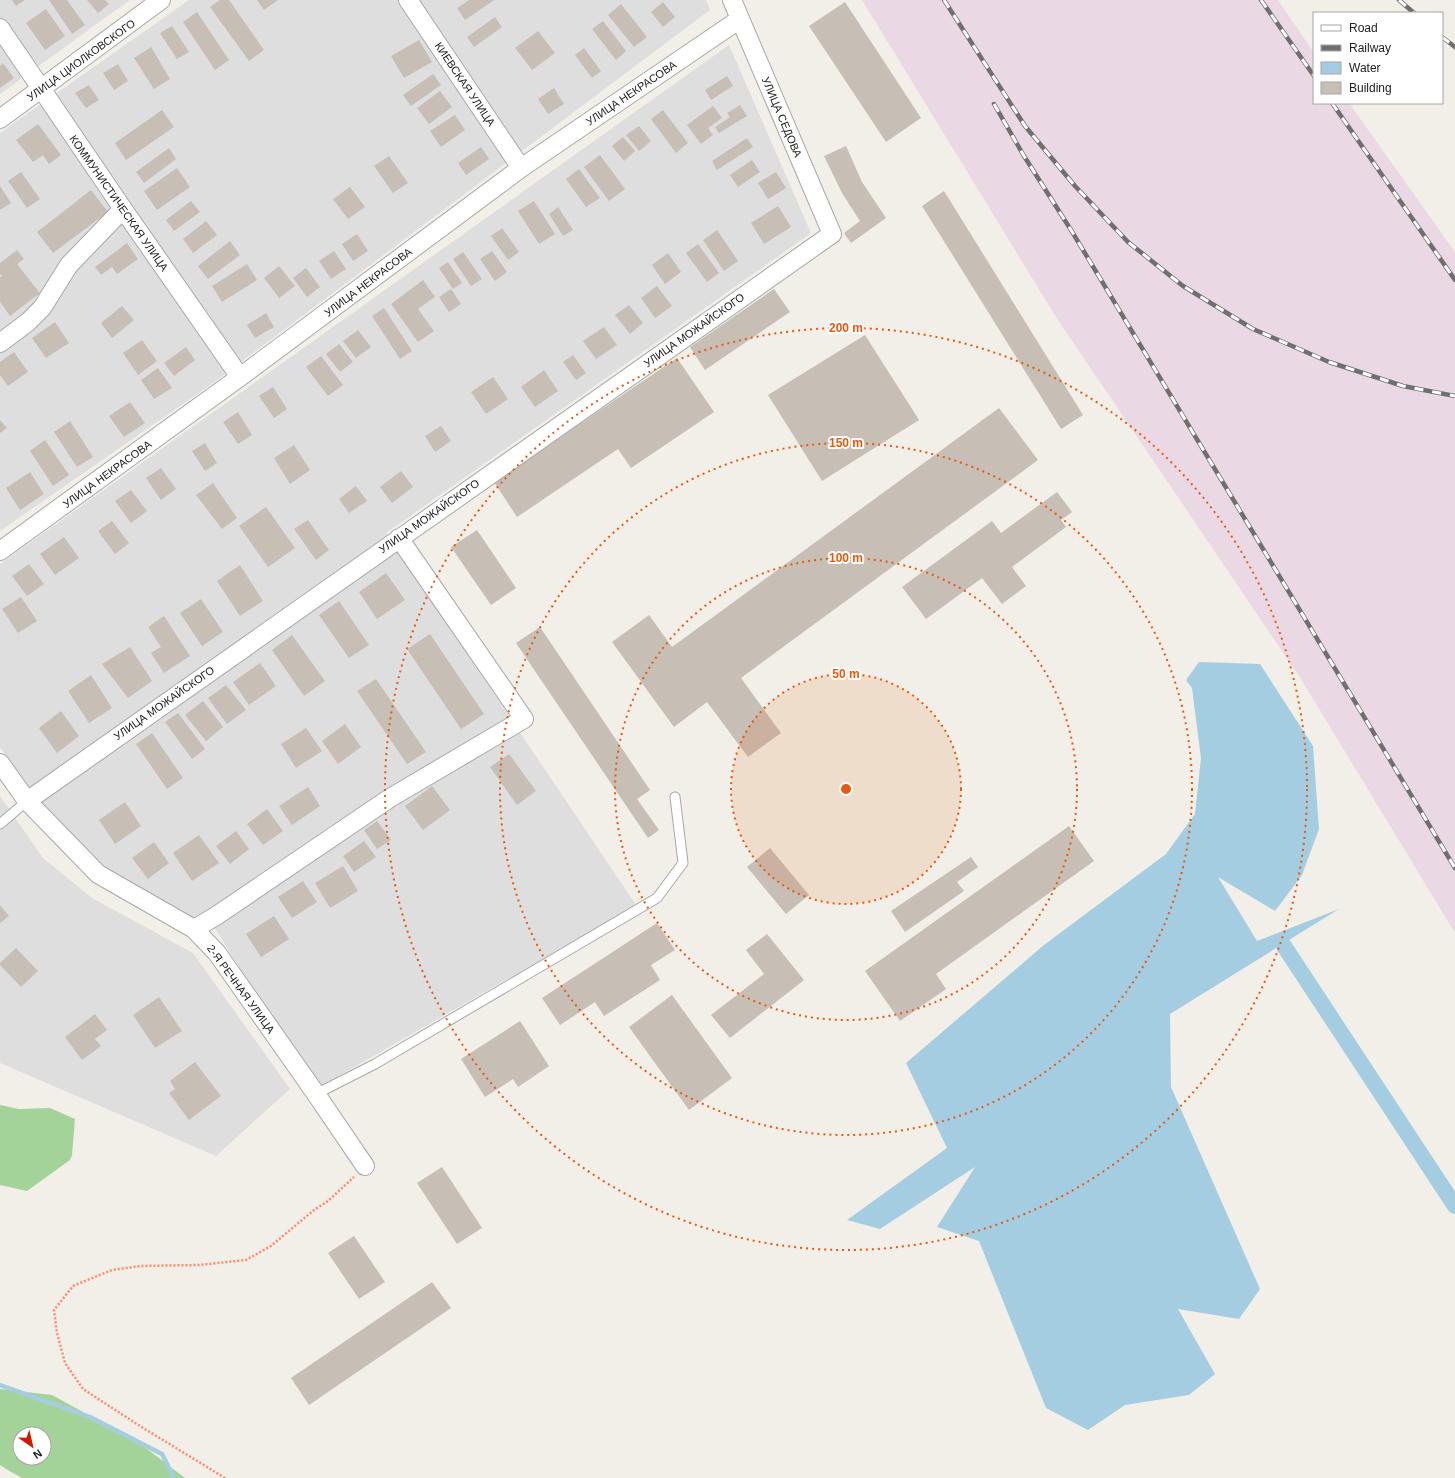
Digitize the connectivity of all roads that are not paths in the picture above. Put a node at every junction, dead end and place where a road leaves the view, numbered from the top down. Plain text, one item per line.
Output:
1 (161, 0) edge
2 (408, 0) edge
3 (732, 0) edge
4 (740, 19) junction
5 (0, 28) edge
6 (41, 89) junction
7 (0, 119) edge
8 (521, 168) junction
9 (123, 209) junction
10 (832, 234) joint
11 (0, 343) edge
12 (240, 377) junction
13 (399, 538) junction
14 (0, 551) edge
15 (0, 763) edge
16 (675, 797) dead end
17 (27, 801) junction
18 (0, 824) edge
19 (194, 929) junction
20 (316, 1094) junction
21 (365, 1166) road end

1 - 6 street, УЛИЦА ЦИОЛКОВСКОГО
2 - 8 street, КИЕВСКАЯ УЛИЦА
3 - 4 street, УЛИЦА СЕДОВА
4 - 8 street, УЛИЦА НЕКРАСОВА
4 - 10 street, УЛИЦА СЕДОВА
5 - 6 street, КОММУНИСТИЧЕСКАЯ УЛИЦА
6 - 7 street, УЛИЦА ЦИОЛКОВСКОГО
6 - 9 street, КОММУНИСТИЧЕСКАЯ УЛИЦА
8 - 12 street, УЛИЦА НЕКРАСОВА
9 - 11 street
9 - 12 street, КОММУНИСТИЧЕСКАЯ УЛИЦА
10 - 13 street, УЛИЦА МОЖАЙСКОГО
12 - 14 street, УЛИЦА НЕКРАСОВА
13 - 17 street, УЛИЦА МОЖАЙСКОГО
13 - 19 street
15 - 17 street, 2-Я РЕЧНАЯ УЛИЦА
16 - 20 lane
17 - 18 lane
17 - 19 street, 2-Я РЕЧНАЯ УЛИЦА
19 - 20 street, 2-Я РЕЧНАЯ УЛИЦА
20 - 21 street, 2-Я РЕЧНАЯ УЛИЦА

